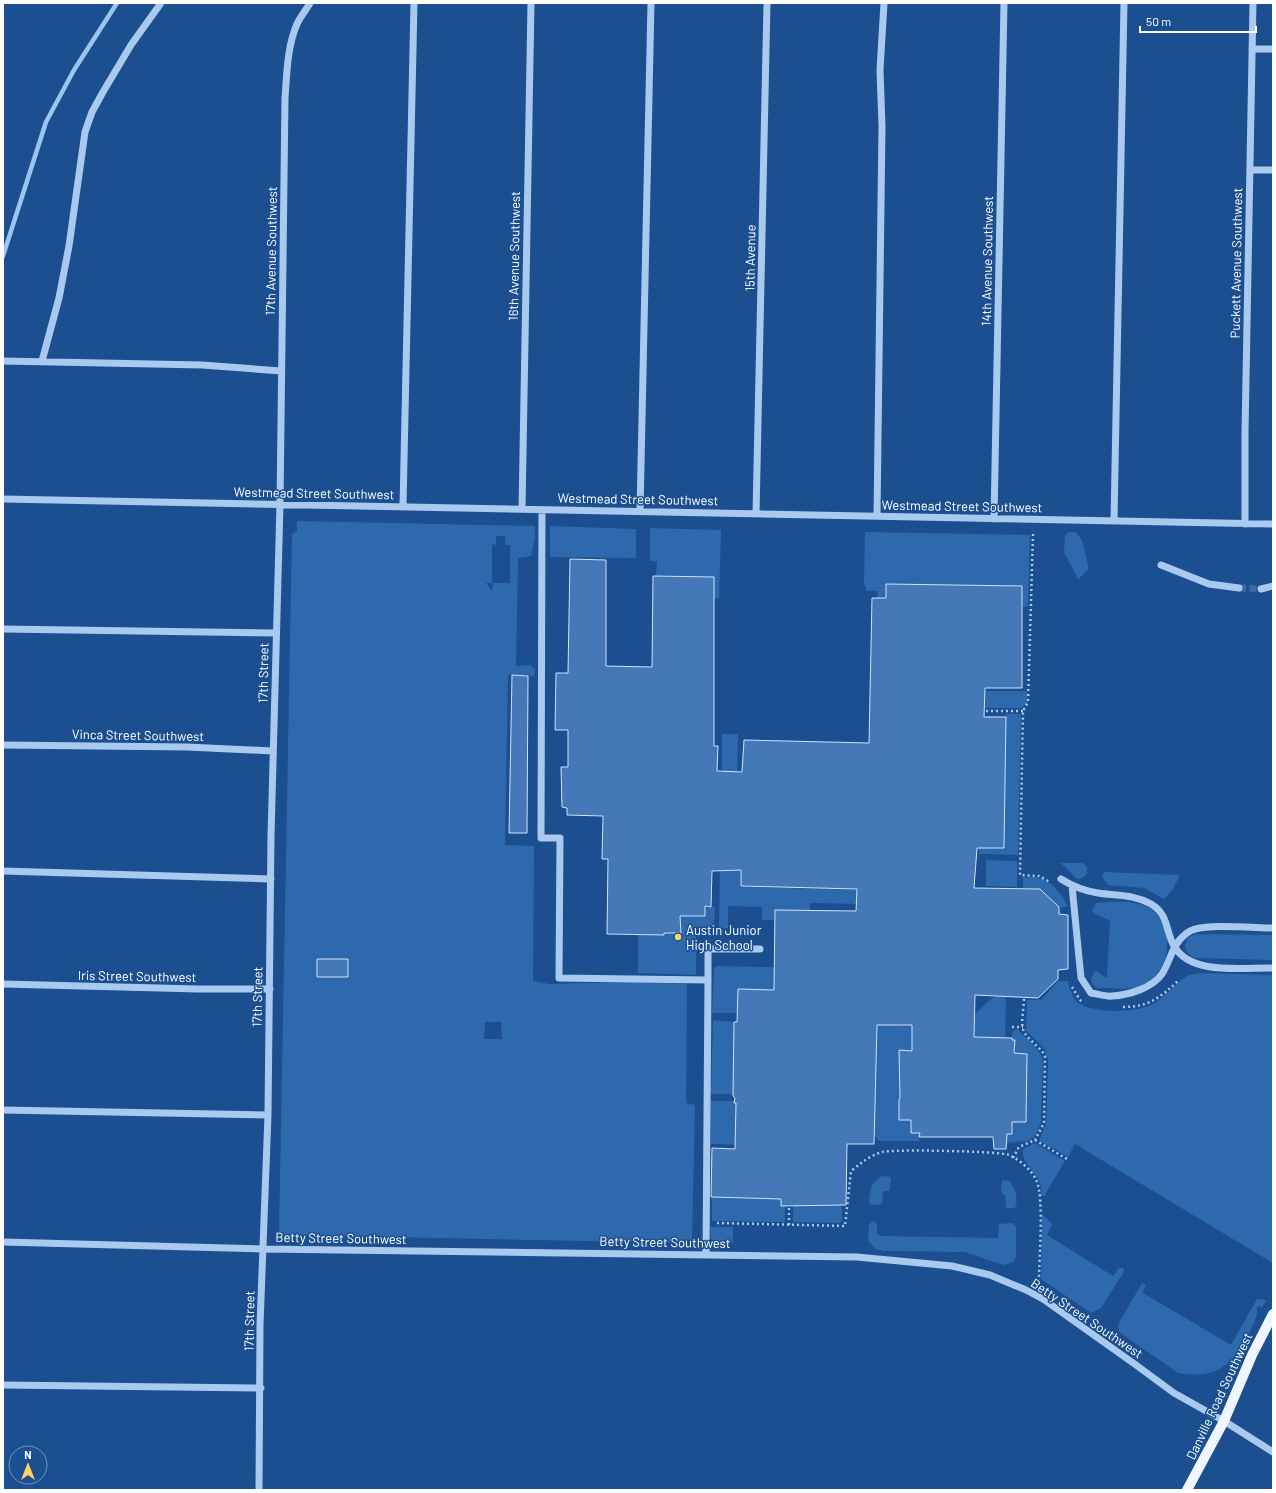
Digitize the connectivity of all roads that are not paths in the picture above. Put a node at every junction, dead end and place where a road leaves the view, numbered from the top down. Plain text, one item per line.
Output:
1 (160, 3) edge
2 (310, 3) edge
3 (414, 3) edge
4 (531, 3) edge
5 (651, 3) edge
6 (767, 3) edge
7 (884, 3) edge
8 (1004, 3) edge
9 (1124, 3) edge
10 (1253, 3) edge
11 (1252, 49) junction
12 (1273, 49) edge
13 (1250, 170) junction
14 (1273, 170) edge
15 (3, 361) edge
16 (42, 361) junction
17 (282, 371) junction
18 (3, 498) edge
19 (280, 504) junction
20 (403, 506) junction
21 (522, 509) junction
22 (542, 510) junction
23 (640, 511) junction
24 (756, 514) junction
25 (877, 516) junction
26 (994, 518) junction
27 (1114, 520) junction
28 (1245, 524) junction
29 (1273, 524) edge
30 (1162, 565) dead end
31 (1273, 586) edge
32 (1239, 588) tunnel mouth
33 (1260, 589) tunnel mouth
34 (3, 629) edge
35 (276, 633) junction
36 (3, 745) edge
37 (273, 751) junction
38 (3, 871) edge
39 (271, 879) junction
40 (1061, 879) dead end
41 (1072, 886) junction
42 (1273, 928) edge
43 (1174, 946) junction
44 (760, 949) dead end
45 (1273, 968) edge
46 (708, 980) junction
47 (3, 984) edge
48 (270, 989) junction
49 (3, 1110) edge
50 (268, 1115) junction
51 (3, 1242) edge
52 (263, 1249) junction
53 (706, 1255) junction
54 (1273, 1314) edge
55 (3, 1385) edge
56 (261, 1388) junction
57 (1224, 1421) junction
58 (1273, 1452) edge
59 (259, 1490) edge
60 (1187, 1490) edge

1 - 16 street
2 - 17 street, 17th Avenue Southwest
3 - 20 street
4 - 21 street, 16th Avenue Southwest
5 - 23 street
6 - 24 street, 15th Avenue
7 - 25 street
8 - 26 street, 14th Avenue Southwest
9 - 27 street
10 - 11 street, Puckett Avenue Southwest
11 - 12 street
11 - 13 street, Puckett Avenue Southwest
13 - 14 street
13 - 28 street, Puckett Avenue Southwest
15 - 16 street
16 - 17 street
17 - 19 street, 17th Avenue Southwest
18 - 19 street, Westmead Street Southwest
19 - 20 street, Westmead Street Southwest
19 - 35 street, 17th Street
20 - 21 street, Westmead Street Southwest
21 - 22 street, Westmead Street Southwest
22 - 23 street, Westmead Street Southwest
22 - 46 street
23 - 24 street, Westmead Street Southwest
24 - 25 street, Westmead Street Southwest
25 - 26 street, Westmead Street Southwest
26 - 27 street, Westmead Street Southwest
27 - 28 street, Westmead Street Southwest
28 - 29 street, Westmead Street Southwest
30 - 32 street
31 - 33 street
34 - 35 street
35 - 37 street, 17th Street
36 - 37 street, Vinca Street Southwest
37 - 39 street, 17th Street
38 - 39 street
39 - 48 street, 17th Street
40 - 41 street
41 - 43 street
41 - 43 street
42 - 43 street
43 - 45 street
44 - 46 street
46 - 53 street
47 - 48 street, Iris Street Southwest
48 - 50 street, 17th Street
49 - 50 street
50 - 52 street, 17th Street
51 - 52 street, Betty Street Southwest
52 - 53 street, Betty Street Southwest
52 - 56 street, 17th Street
53 - 57 street, Betty Street Southwest
54 - 57 main road, Danville Road Southwest
55 - 56 street
56 - 59 street, 17th Street
57 - 58 street, Betty Street Southwest
57 - 60 main road, Danville Road Southwest

